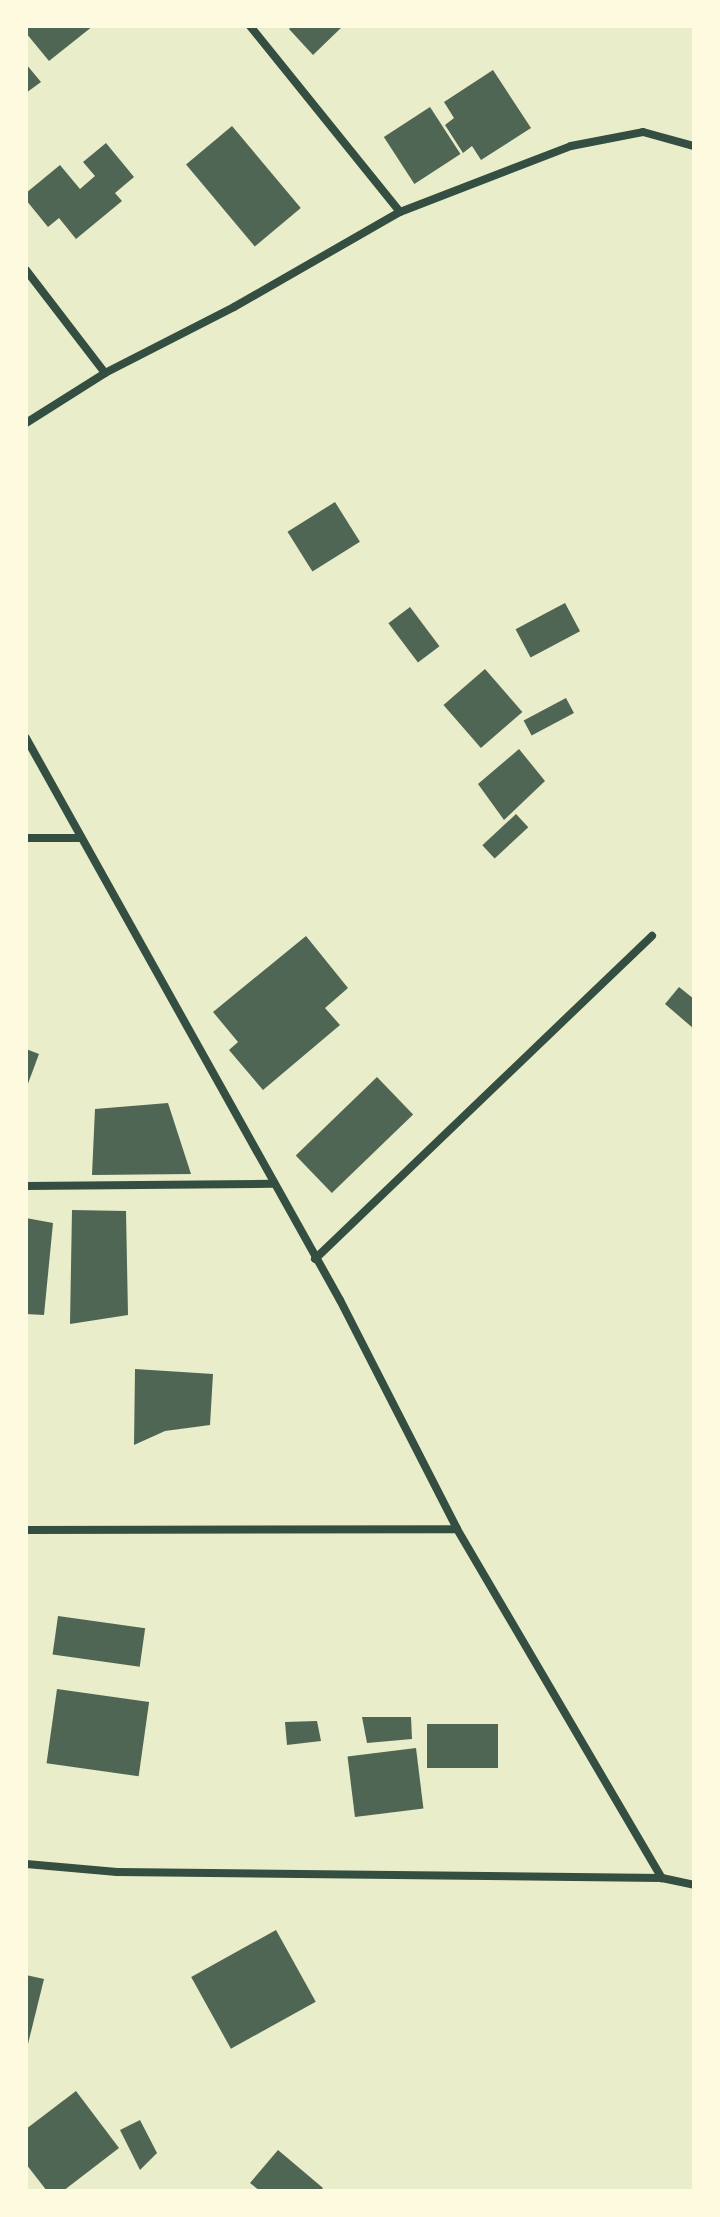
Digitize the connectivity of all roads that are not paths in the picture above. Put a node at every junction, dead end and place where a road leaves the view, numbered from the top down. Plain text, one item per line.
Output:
1 (250, 26) edge
2 (694, 146) edge
3 (400, 212) junction
4 (26, 270) edge
5 (105, 373) junction
6 (26, 423) edge
7 (26, 738) edge
8 (26, 838) edge
9 (79, 838) junction
10 (652, 936) dead end
11 (271, 1184) junction
12 (26, 1186) edge
13 (315, 1259) junction
14 (457, 1529) junction
15 (26, 1530) edge
16 (26, 1864) edge
17 (662, 1878) junction
18 (694, 1885) edge

1 - 3 street
2 - 3 street
3 - 5 street
4 - 5 street
5 - 6 street
7 - 9 street
8 - 9 street
9 - 11 street
10 - 13 street
11 - 12 street
11 - 13 street
13 - 14 street
14 - 15 street
14 - 17 street
16 - 17 street
17 - 18 street

